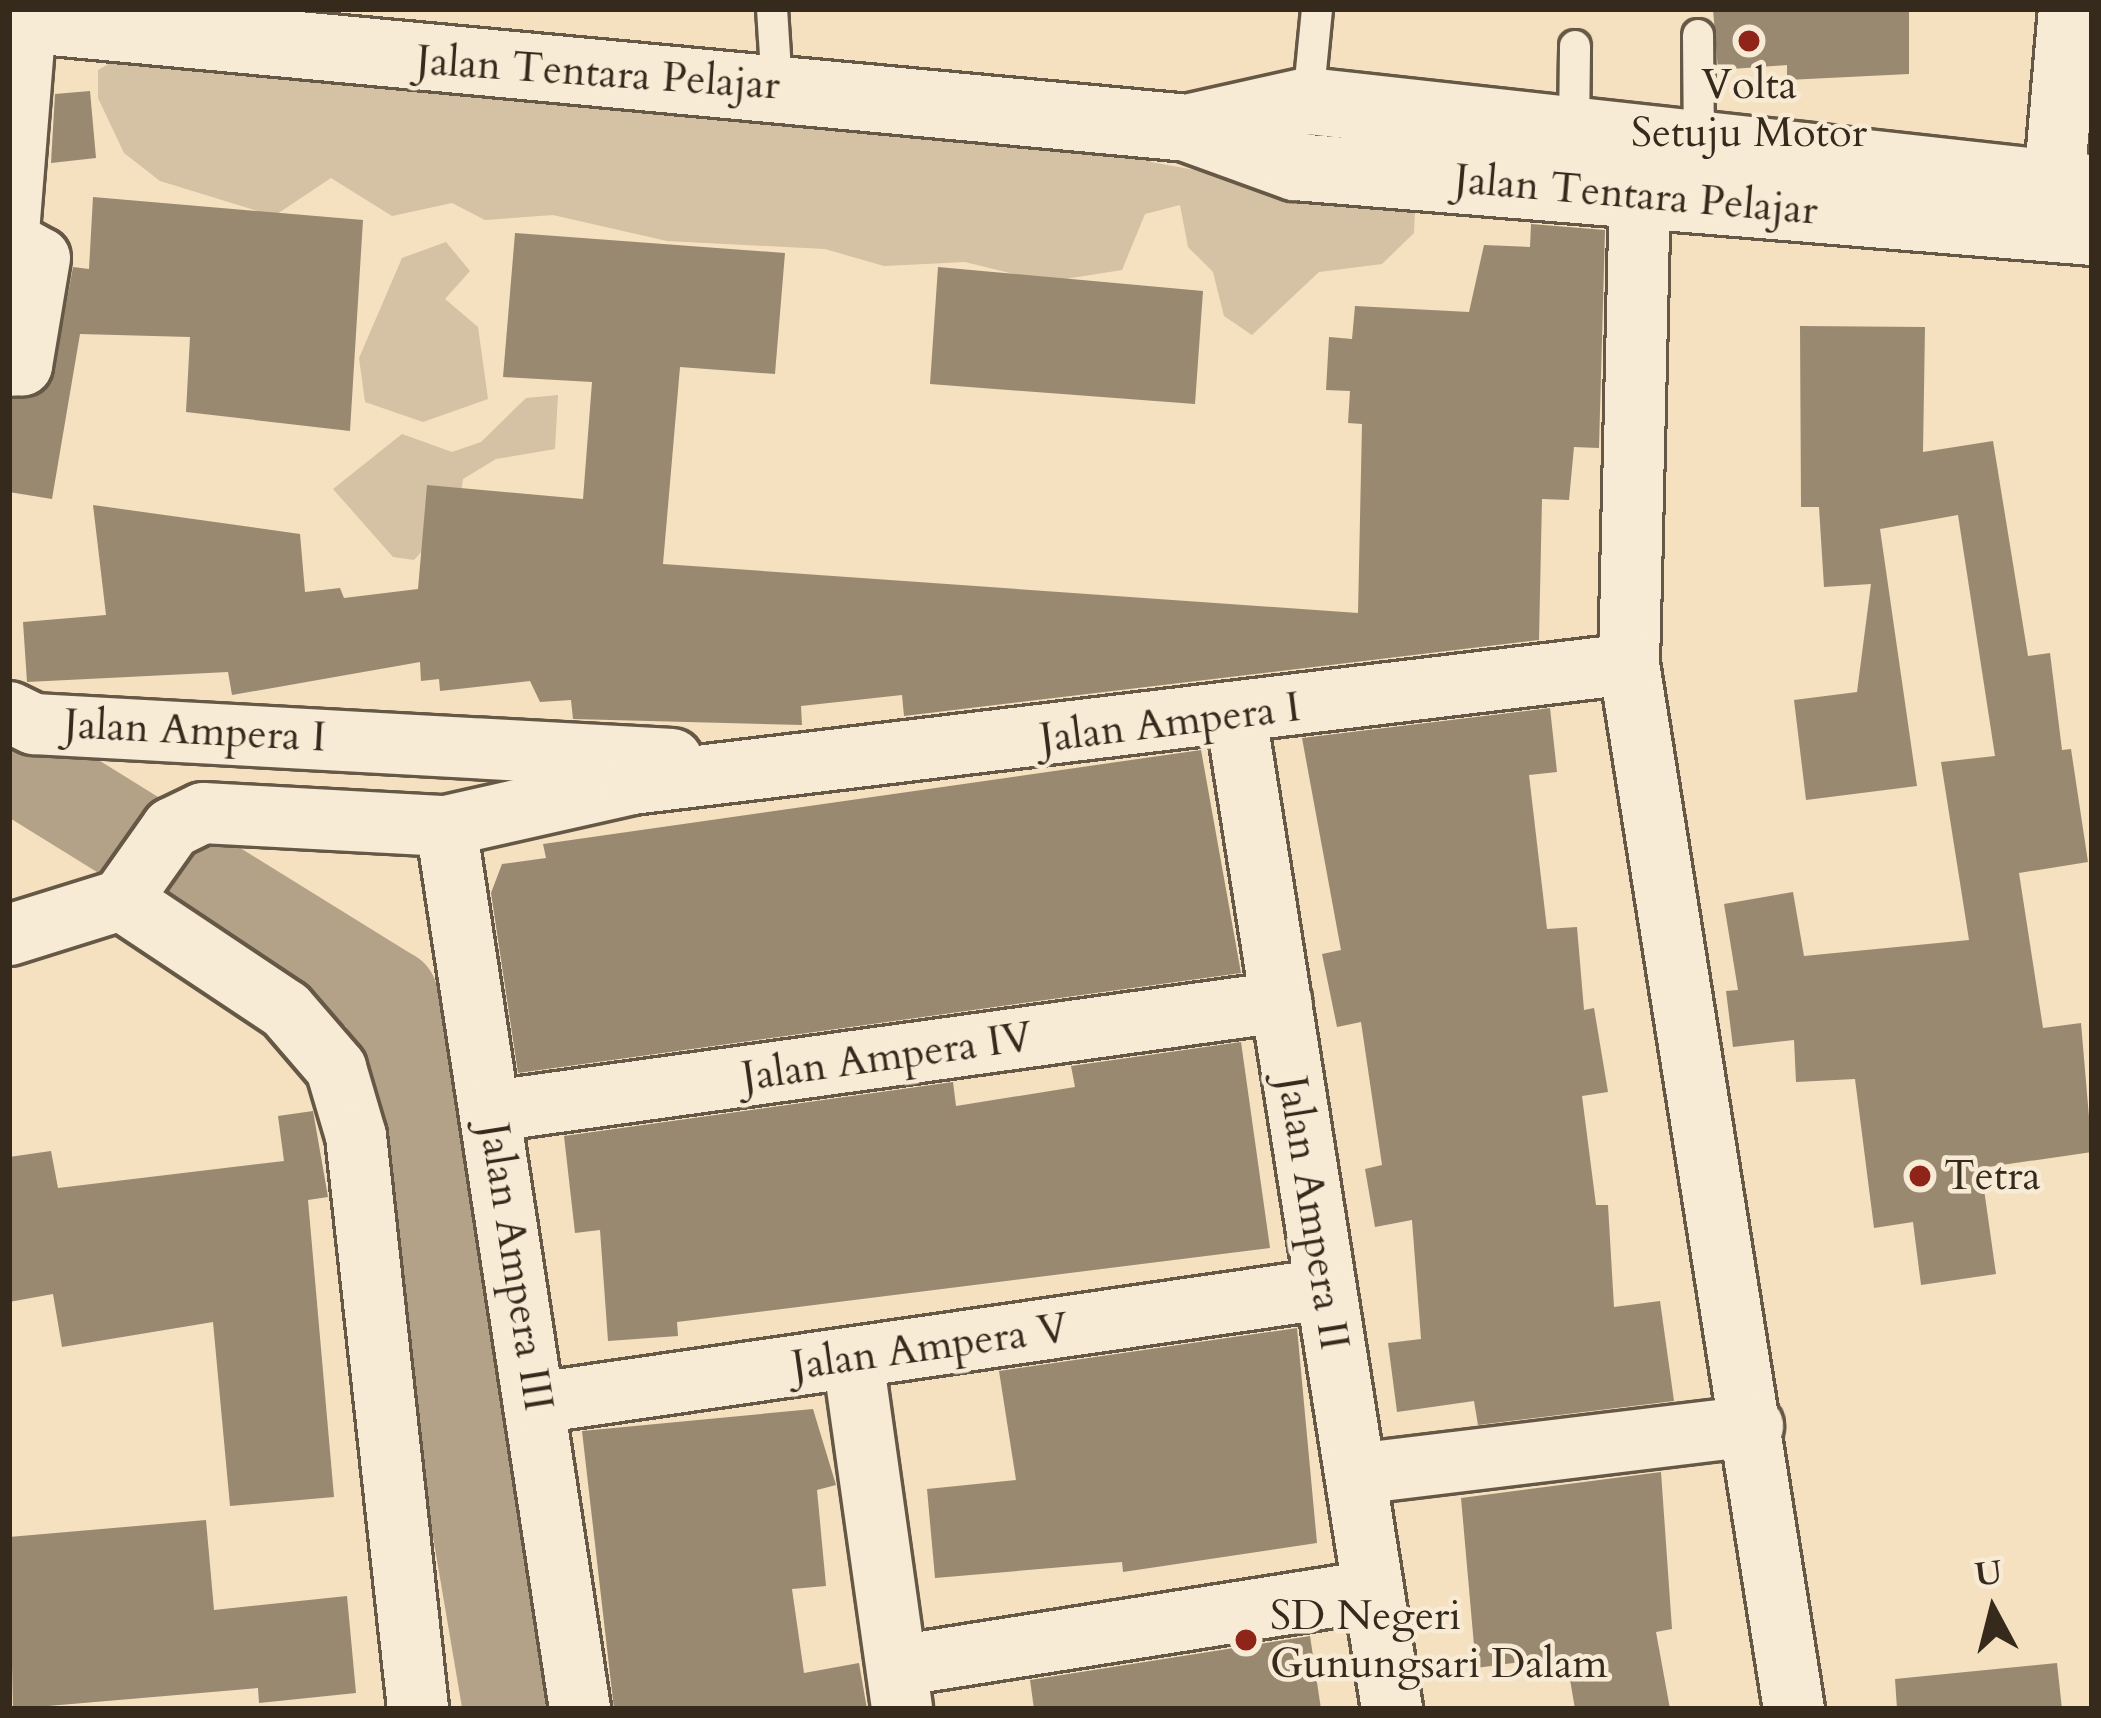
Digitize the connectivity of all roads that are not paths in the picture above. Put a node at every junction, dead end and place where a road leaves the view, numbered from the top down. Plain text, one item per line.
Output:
1 (772, 9) edge
2 (1317, 9) edge
3 (2069, 9) edge
4 (17, 19) edge
5 (1698, 34) dead end
6 (1575, 46) dead end
7 (777, 86) junction
8 (1308, 101) junction
9 (1187, 128) junction
10 (1574, 130) junction
11 (1660, 159) junction
12 (2079, 202) edge
13 (9, 237) edge
14 (9, 366) edge
15 (1628, 664) junction
16 (1236, 716) junction
17 (22, 718) edge
18 (710, 777) junction
19 (446, 826) junction
20 (144, 867) junction
21 (9, 935) edge
22 (1281, 1002) junction
23 (493, 1112) junction
24 (1324, 1289) junction
25 (853, 1359) junction
26 (537, 1403) junction
27 (1753, 1426) junction
28 (1356, 1474) junction
29 (1372, 1591) junction
30 (899, 1688) edge
31 (418, 1709) edge
32 (580, 1709) edge
33 (1392, 1709) edge
34 (1794, 1709) edge

1 - 7 lane
2 - 8 lane
3 - 12 street
4 - 7 main road, Jalan Tentara Pelajar
4 - 13 street
5 - 11 lane
6 - 10 lane
7 - 9 main road, Jalan Tentara Pelajar
8 - 9 main road, Jalan Tentara Pelajar
8 - 10 main road, Jalan Tentara Pelajar
9 - 11 main road, Jalan Tentara Pelajar
10 - 11 main road, Jalan Tentara Pelajar
11 - 12 main road, Jalan Tentara Pelajar
11 - 15 street
13 - 14 street
15 - 16 street, Jalan Ampera I
15 - 27 street
16 - 18 street, Jalan Ampera I
16 - 22 street, Jalan Ampera II
17 - 18 street, Jalan Ampera I
18 - 19 street, Jalan Ampera I
19 - 20 street, Jalan Ampera I
19 - 23 street, Jalan Ampera III
20 - 21 street, Jalan Ampera I
20 - 31 street
22 - 23 street, Jalan Ampera IV
22 - 24 street, Jalan Ampera II
23 - 26 street, Jalan Ampera III
24 - 25 street, Jalan Ampera V
24 - 28 street, Jalan Ampera II
25 - 26 street, Jalan Ampera V
25 - 30 street
26 - 32 street, Jalan Ampera III
27 - 28 street
27 - 34 street
28 - 29 street, Jalan Ampera II
29 - 30 street
29 - 33 street, Jalan Ampera II

